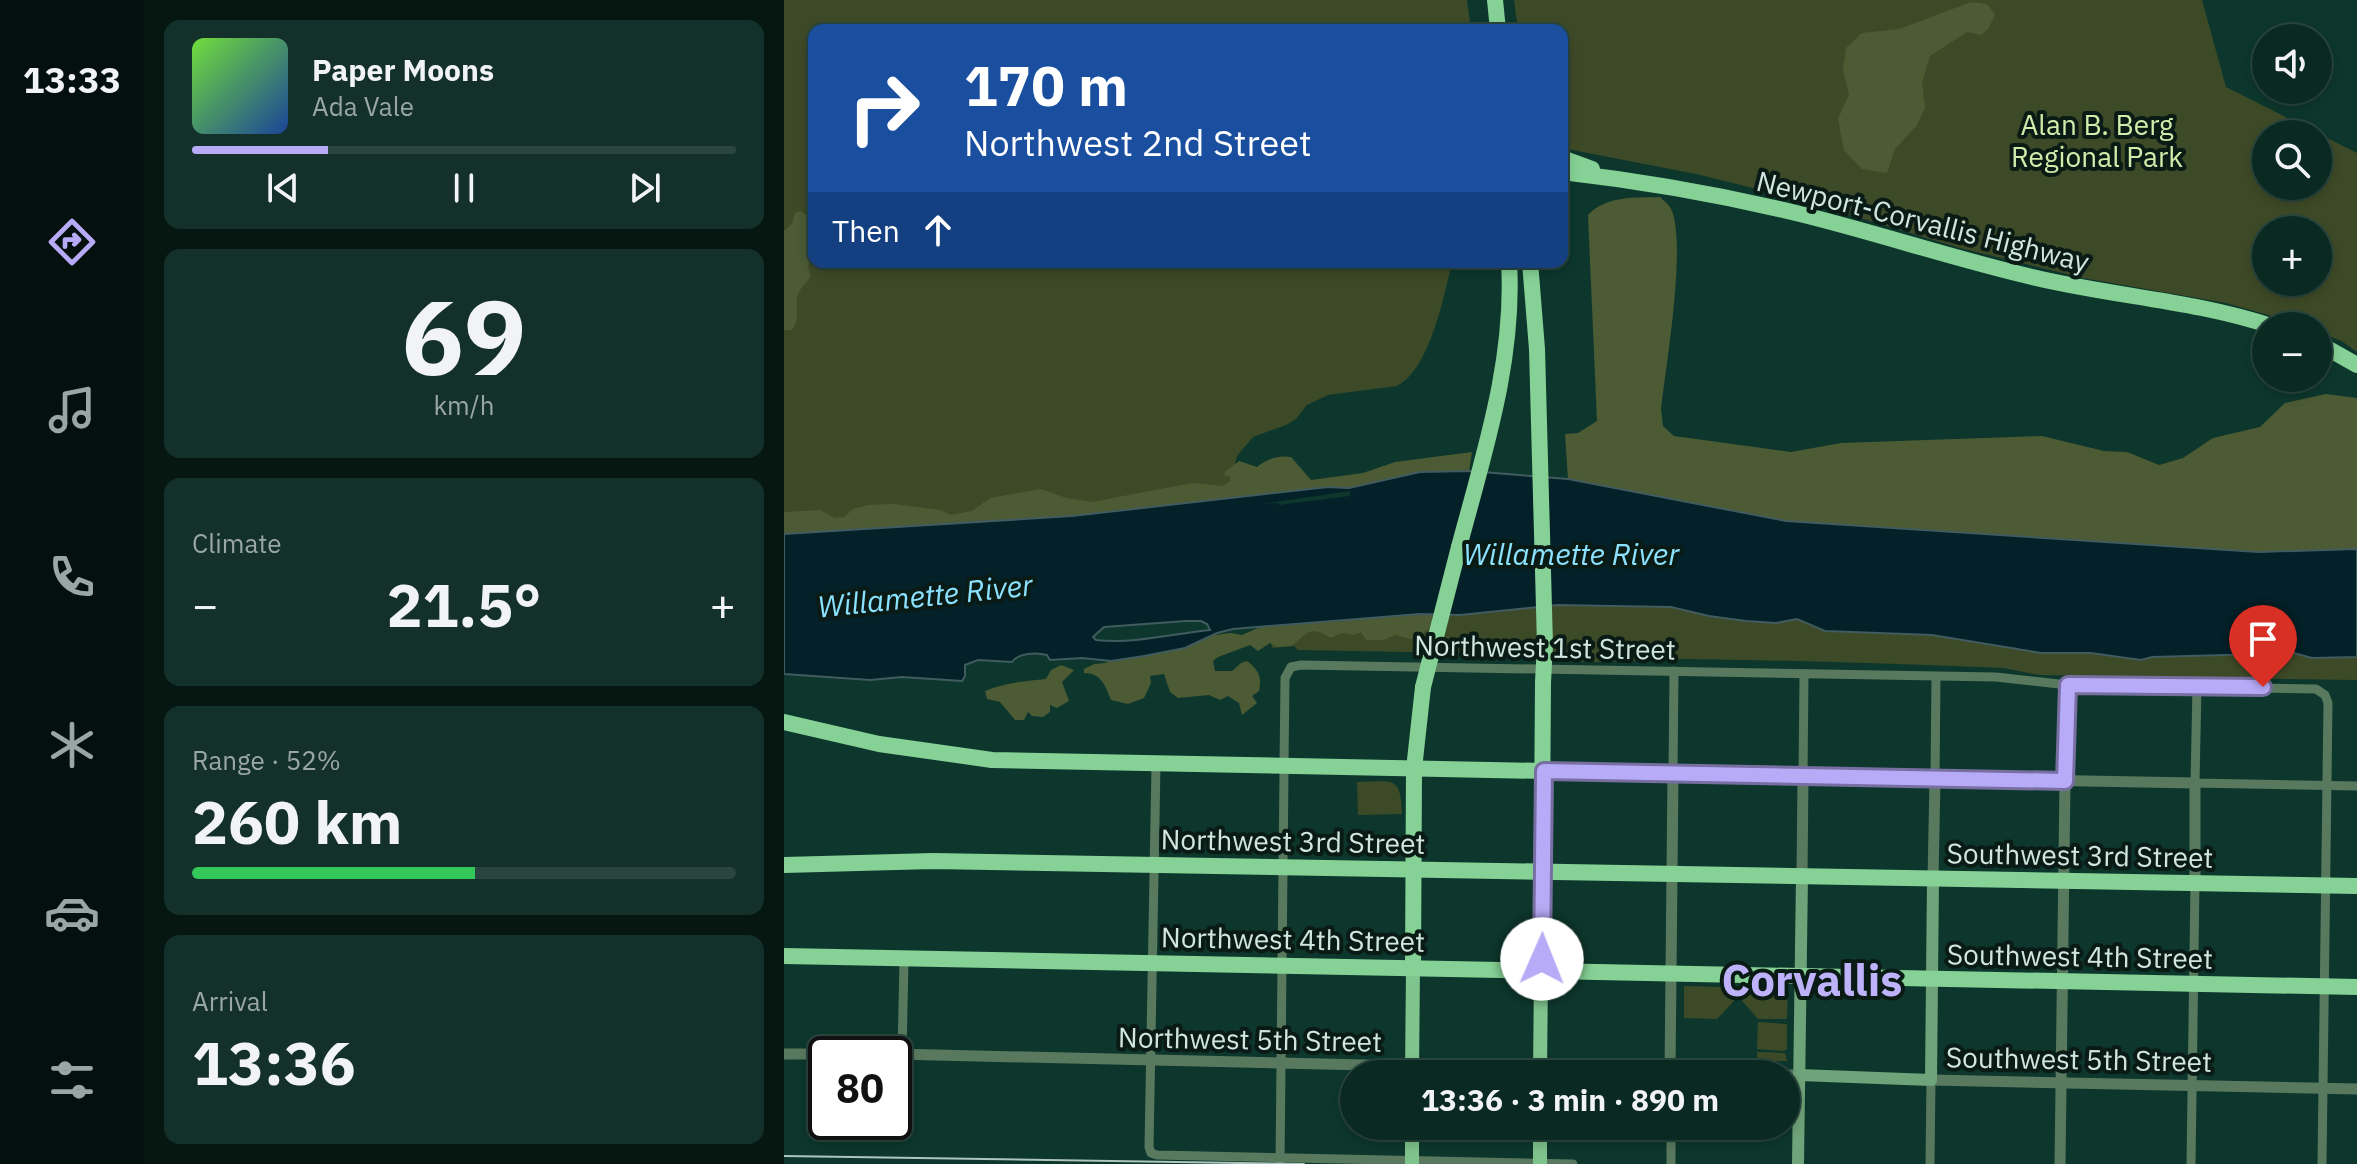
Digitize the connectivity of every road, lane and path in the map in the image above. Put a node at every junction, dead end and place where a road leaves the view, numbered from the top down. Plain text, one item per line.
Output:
1 (1495, 0) edge
2 (1497, 24) edge
3 (1568, 160) edge
4 (1568, 173) edge
5 (1620, 178) junction
6 (1509, 268) edge
7 (1530, 268) edge
8 (2252, 321) edge
9 (2332, 351) edge
10 (2357, 365) edge
11 (1554, 669) junction
12 (1674, 671) junction
13 (1804, 674) junction
14 (1936, 677) junction
15 (2068, 685) junction
16 (2197, 687) junction
17 (784, 722) edge
18 (1156, 765) junction
19 (1284, 768) junction
20 (1414, 769) junction
21 (1544, 771) junction
22 (1673, 774) junction
23 (1803, 777) junction
24 (1935, 779) junction
25 (2065, 781) junction
26 (2195, 783) junction
27 (2327, 785) junction
28 (2357, 786) edge
29 (784, 865) edge
30 (1154, 865) junction
31 (1284, 867) junction
32 (1414, 869) junction
33 (1543, 872) junction
34 (1672, 874) junction
35 (1802, 876) junction
36 (1933, 879) junction
37 (2063, 881) junction
38 (2195, 883) junction
39 (2325, 886) junction
40 (2357, 886) edge
41 (784, 956) edge
42 (904, 960) junction
43 (1151, 962) junction
44 (1283, 964) junction
45 (1413, 967) junction
46 (1541, 971) junction
47 (1671, 973) junction
48 (1801, 976) junction
49 (1932, 979) junction
50 (2062, 982) junction
51 (2193, 984) junction
52 (2324, 986) junction
53 (2357, 987) edge
54 (899, 1036) edge
55 (784, 1054) edge
56 (808, 1054) edge
57 (912, 1054) edge
58 (1412, 1060) edge
59 (1540, 1060) edge
60 (1670, 1060) edge
61 (1794, 1060) edge
62 (1150, 1061) junction
63 (1281, 1065) junction
64 (1340, 1067) edge
65 (1800, 1075) edge
66 (1931, 1080) junction
67 (2060, 1082) junction
68 (2192, 1085) junction
69 (2322, 1088) junction
70 (2357, 1089) edge
71 (1412, 1140) edge
72 (1540, 1140) edge
73 (1671, 1140) edge
74 (1797, 1140) edge
75 (1280, 1161) edge
76 (1412, 1162) edge
77 (1540, 1164) edge
78 (1573, 1164) edge
79 (1671, 1164) edge
80 (1798, 1164) edge
81 (1930, 1164) edge
82 (2060, 1164) edge
83 (2191, 1164) edge
84 (2322, 1164) edge

1 - 2 highway
3 - 5 highway
4 - 5 highway, Newport-Corvallis Highway
5 - 8 highway, Newport-Corvallis Highway
6 - 20 highway, bridge
7 - 11 highway
9 - 10 highway
11 - 12 street, Northwest 1st Street
11 - 19 street, Northwest 1st Street
11 - 21 highway
12 - 13 street, Northwest 1st Street
12 - 22 street
13 - 14 street, Northwest 1st Street
13 - 23 street
14 - 15 street, Northwest 1st Street
14 - 24 street
15 - 16 street, Northwest 1st Street
15 - 25 street
16 - 26 street
16 - 27 street, Northwest 1st Street
17 - 18 highway
18 - 19 highway
18 - 30 street
19 - 20 highway
19 - 31 street
20 - 21 highway
20 - 32 highway
21 - 22 street
21 - 33 highway
22 - 23 street
22 - 34 street
23 - 24 street
23 - 35 street
24 - 25 street
24 - 36 street
25 - 26 street
25 - 37 street
26 - 27 street
26 - 38 street
27 - 28 street
27 - 39 street
29 - 30 highway, Northwest 3rd Street
30 - 31 highway, Northwest 3rd Street
30 - 43 street
31 - 32 highway, Northwest 3rd Street
31 - 44 street
32 - 33 highway, Northwest 3rd Street
32 - 45 highway
33 - 34 highway, Northwest 3rd Street
33 - 46 highway
34 - 35 highway, Northwest 3rd Street
34 - 47 street
35 - 36 highway, Southwest 3rd Street
35 - 48 main road
36 - 37 highway, Southwest 3rd Street
36 - 49 main road
37 - 38 highway, Southwest 3rd Street
37 - 50 street
38 - 39 highway, Southwest 3rd Street
38 - 51 street
39 - 40 highway, Southwest 3rd Street
39 - 52 street
41 - 42 highway, Northwest 4th Street
42 - 43 highway, Northwest 4th Street
42 - 54 street
43 - 44 highway, Northwest 4th Street
43 - 62 street
44 - 45 highway, Northwest 4th Street
44 - 63 street
45 - 46 highway, Northwest 4th Street
45 - 58 main road
46 - 47 highway, Northwest 4th Street
46 - 59 main road
47 - 48 highway, Northwest 4th Street
47 - 60 street
48 - 49 highway, Southwest 4th Street
48 - 61 main road
49 - 50 highway, Southwest 4th Street
49 - 66 main road
50 - 51 highway, Southwest 4th Street
50 - 67 street
51 - 52 highway, Southwest 4th Street
51 - 68 street
52 - 53 highway, Southwest 4th Street
52 - 69 street
55 - 56 street
57 - 62 street, Northwest 5th Street
62 - 63 street, Northwest 5th Street
62 - 75 street
63 - 64 street, Northwest 5th Street
63 - 75 street
65 - 66 main road, Southwest 5th Street
66 - 67 street, Southwest 5th Street
66 - 81 street
67 - 68 street, Southwest 5th Street
67 - 82 street
68 - 69 street, Southwest 5th Street
68 - 83 street
69 - 70 street, Southwest 5th Street
69 - 84 street
71 - 76 main road
72 - 77 main road
73 - 79 street
74 - 80 main road
75 - 76 street
76 - 77 street
77 - 78 street

